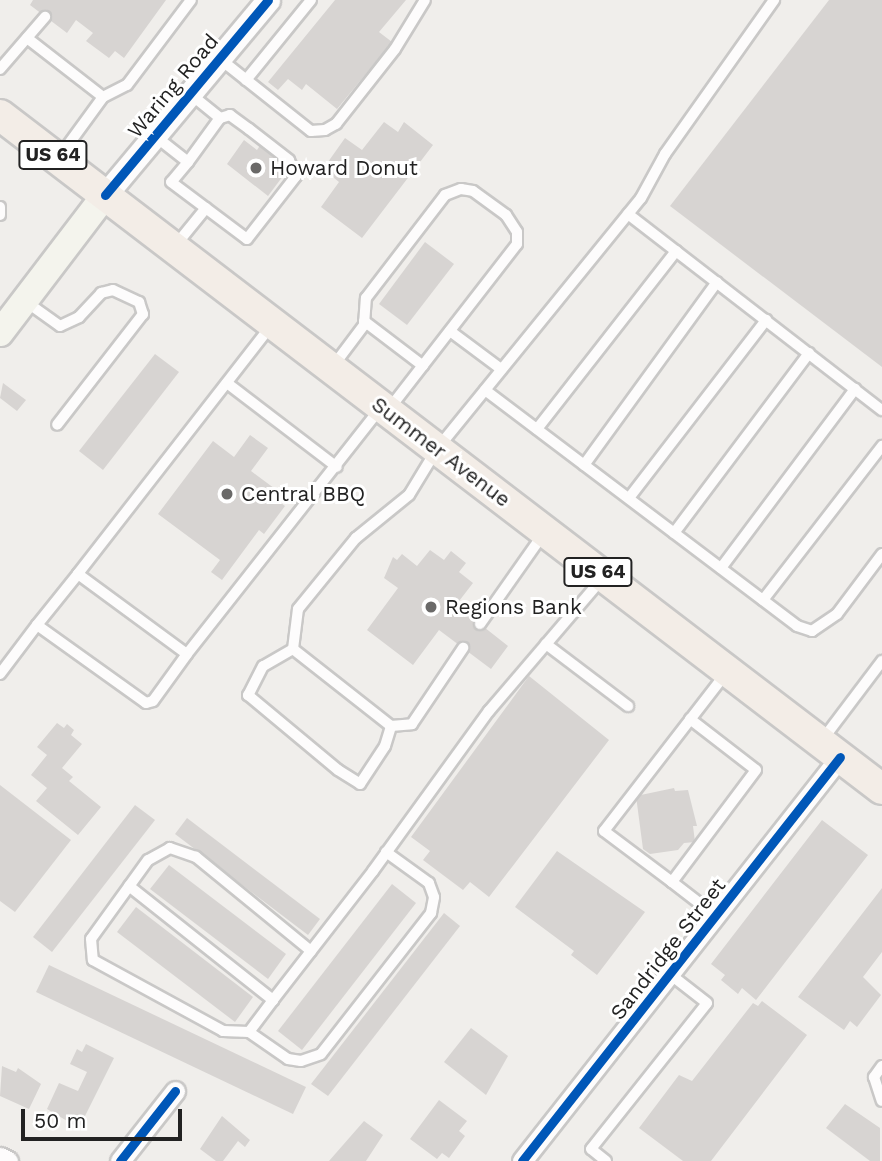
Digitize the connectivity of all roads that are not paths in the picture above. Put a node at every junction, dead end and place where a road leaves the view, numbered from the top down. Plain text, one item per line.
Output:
1 (191, 0) edge
2 (268, 0) edge
3 (311, 0) edge
4 (425, 0) edge
5 (774, 0) edge
6 (45, 17) dead end
7 (27, 38) junction
8 (219, 59) junction
9 (0, 69) edge
10 (246, 80) junction
11 (190, 94) junction
12 (103, 97) junction
13 (0, 115) edge
14 (220, 118) junction
15 (155, 136) junction
16 (58, 159) junction
17 (188, 162) junction
18 (106, 195) junction
19 (0, 207) edge
20 (205, 208) junction
21 (628, 214) junction
22 (0, 215) edge
23 (174, 248) junction
24 (676, 251) junction
25 (717, 282) junction
26 (25, 300) junction
27 (766, 320) junction
28 (364, 321) junction
29 (273, 324) junction
30 (450, 331) junction
31 (0, 333) edge
32 (809, 353) junction
33 (423, 366) junction
34 (331, 368) junction
35 (501, 369) junction
36 (227, 383) junction
37 (855, 389) junction
38 (485, 390) junction
39 (385, 409) junction
40 (882, 410) edge
41 (57, 425) dead end
42 (537, 429) junction
43 (882, 446) edge
44 (437, 449) junction
45 (584, 465) junction
46 (337, 467) junction
47 (629, 498) junction
48 (545, 531) junction
49 (674, 533) junction
50 (882, 554) edge
51 (721, 568) junction
52 (78, 574) junction
53 (604, 576) junction
54 (763, 600) junction
55 (480, 624) dead end
56 (37, 625) junction
57 (546, 645) junction
58 (463, 648) dead end
59 (292, 649) junction
60 (187, 654) junction
61 (882, 662) edge
62 (727, 671) junction
63 (0, 674) edge
64 (628, 706) dead end
65 (690, 719) junction
66 (391, 726) junction
67 (830, 750) junction
68 (882, 789) edge
69 (386, 852) junction
70 (671, 882) junction
71 (130, 886) junction
72 (717, 916) junction
73 (311, 951) junction
74 (671, 975) junction
75 (273, 1000) junction
76 (249, 1031) junction
77 (882, 1066) edge
78 (174, 1091) dead end
79 (882, 1101) edge
80 (0, 1157) edge
81 (8, 1161) edge
82 (120, 1161) edge
83 (522, 1161) edge
84 (606, 1161) edge

1 - 12 lane
2 - 8 street, Waring Road
3 - 10 lane
4 - 10 lane
5 - 21 lane
6 - 7 lane
7 - 9 lane
7 - 12 lane
8 - 10 lane
8 - 11 street, Waring Road
11 - 14 lane
11 - 15 street, Waring Road
12 - 16 lane
13 - 16 main road, Summer Avenue / US 64
14 - 17 lane
14 - 20 lane
15 - 17 lane
15 - 18 street, Waring Road
16 - 18 main road, Summer Avenue / US 64
17 - 20 lane
18 - 23 main road, Summer Avenue / US 64
18 - 26 main road, Waring Road
19 - 22 lane
20 - 23 lane
21 - 24 lane
21 - 35 lane
23 - 29 main road, Summer Avenue / US 64
24 - 25 lane
24 - 42 lane
25 - 27 lane
25 - 45 lane
26 - 31 main road, Waring Road
26 - 41 lane
27 - 32 lane
27 - 47 lane
28 - 30 lane
28 - 33 lane
28 - 34 lane
29 - 34 main road, Summer Avenue / US 64
29 - 36 lane
30 - 33 lane
30 - 35 lane
32 - 37 lane
32 - 49 lane
33 - 39 lane
34 - 39 main road, Summer Avenue / US 64
35 - 38 lane
36 - 46 lane
36 - 52 lane
37 - 40 lane
37 - 51 lane
38 - 42 lane
38 - 44 lane
39 - 44 main road, Summer Avenue / US 64
39 - 46 lane
42 - 45 lane
43 - 54 lane
44 - 48 main road, Summer Avenue / US 64
44 - 59 lane
45 - 47 lane
46 - 60 lane
47 - 49 lane
48 - 53 main road, Summer Avenue / US 64
48 - 55 lane
49 - 51 lane
50 - 54 lane
51 - 54 lane
52 - 56 lane
52 - 60 lane
53 - 57 lane
53 - 62 main road, Summer Avenue / US 64
56 - 60 lane
56 - 63 lane
57 - 64 lane
57 - 69 lane
58 - 66 lane
59 - 66 lane
59 - 66 lane
61 - 67 lane
62 - 65 lane
62 - 67 main road, Summer Avenue / US 64
65 - 70 lane
65 - 70 lane
67 - 68 main road, Summer Avenue / US 64
67 - 72 street, Sandridge Street
69 - 73 lane
69 - 76 lane
70 - 72 lane
71 - 73 lane
71 - 75 lane
71 - 76 lane
72 - 74 street, Sandridge Street
73 - 75 lane
74 - 83 street, Sandridge Street
74 - 84 lane
75 - 76 lane
77 - 79 lane
78 - 82 street
80 - 81 street

